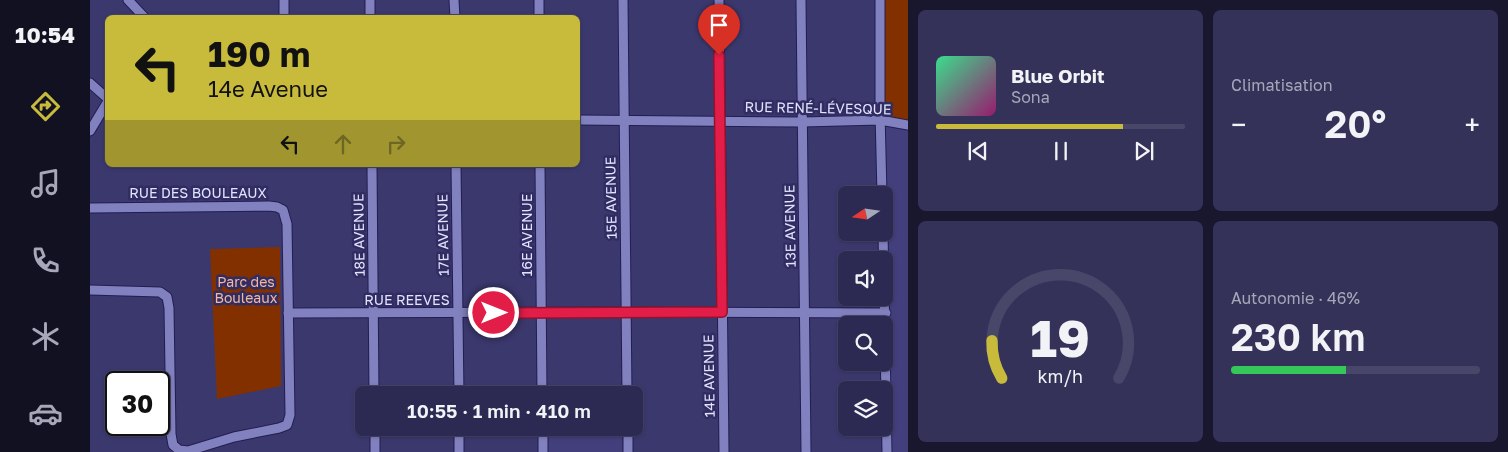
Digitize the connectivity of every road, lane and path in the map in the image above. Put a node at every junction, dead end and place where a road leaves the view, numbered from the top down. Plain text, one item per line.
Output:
1 (128, 0) edge
2 (284, 0) edge
3 (370, 0) edge
4 (454, 0) edge
5 (539, 0) edge
6 (623, 0) edge
7 (718, 0) edge
8 (801, 0) edge
9 (880, 0) edge
10 (142, 15) edge
11 (284, 15) edge
12 (370, 15) edge
13 (455, 15) edge
14 (539, 15) edge
15 (90, 82) edge
16 (105, 97) edge
17 (105, 105) edge
18 (580, 120) edge
19 (624, 120) junction
20 (720, 120) junction
21 (880, 120) junction
22 (802, 122) junction
23 (908, 125) edge
24 (90, 131) edge
25 (372, 167) edge
26 (456, 167) edge
27 (540, 167) edge
28 (882, 186) edge
29 (90, 208) edge
30 (883, 241) edge
31 (90, 290) edge
32 (626, 312) junction
33 (722, 312) junction
34 (458, 313) junction
35 (541, 313) junction
36 (805, 313) junction
37 (886, 313) junction
38 (288, 314) junction
39 (374, 314) junction
40 (374, 386) edge
41 (458, 386) edge
42 (542, 386) edge
43 (628, 386) edge
44 (374, 436) edge
45 (459, 436) edge
46 (543, 436) edge
47 (628, 436) edge
48 (375, 452) edge
49 (459, 452) edge
50 (543, 452) edge
51 (628, 452) edge
52 (724, 452) edge
53 (806, 452) edge
54 (887, 452) edge

1 - 10 street
2 - 11 street
3 - 12 street
4 - 13 street
5 - 14 street
6 - 19 street, 15E AVENUE
7 - 20 street, 14E AVENUE
8 - 22 street, 13E AVENUE
9 - 21 street
15 - 16 street
17 - 24 street
18 - 19 street, RUE RENÉ-LÉVESQUE
19 - 20 street, RUE RENÉ-LÉVESQUE
19 - 32 street, 15E AVENUE
20 - 22 street, RUE RENÉ-LÉVESQUE
20 - 33 street, 14E AVENUE
21 - 22 street, RUE RENÉ-LÉVESQUE
21 - 23 street, RUE RENÉ-LÉVESQUE
21 - 28 street
22 - 36 street, 13E AVENUE
25 - 39 street, 18E AVENUE
26 - 34 street, 17E AVENUE
27 - 35 street, 16E AVENUE
29 - 38 street, RUE DES BOULEAUX
30 - 37 street
31 - 38 street, RUE DES BOULEAUX
32 - 33 street, RUE REEVES
32 - 35 street, RUE REEVES
32 - 43 street, 15E AVENUE
33 - 36 street, RUE REEVES
33 - 52 street, 14E AVENUE
34 - 35 street, RUE REEVES
34 - 39 street, RUE REEVES
34 - 41 street, 17E AVENUE
35 - 42 street, 16E AVENUE
36 - 37 street, RUE REEVES
36 - 53 street, 13E AVENUE
37 - 54 street
38 - 39 street, RUE REEVES
39 - 40 street, 18E AVENUE
44 - 48 street
45 - 49 street
46 - 50 street
47 - 51 street

